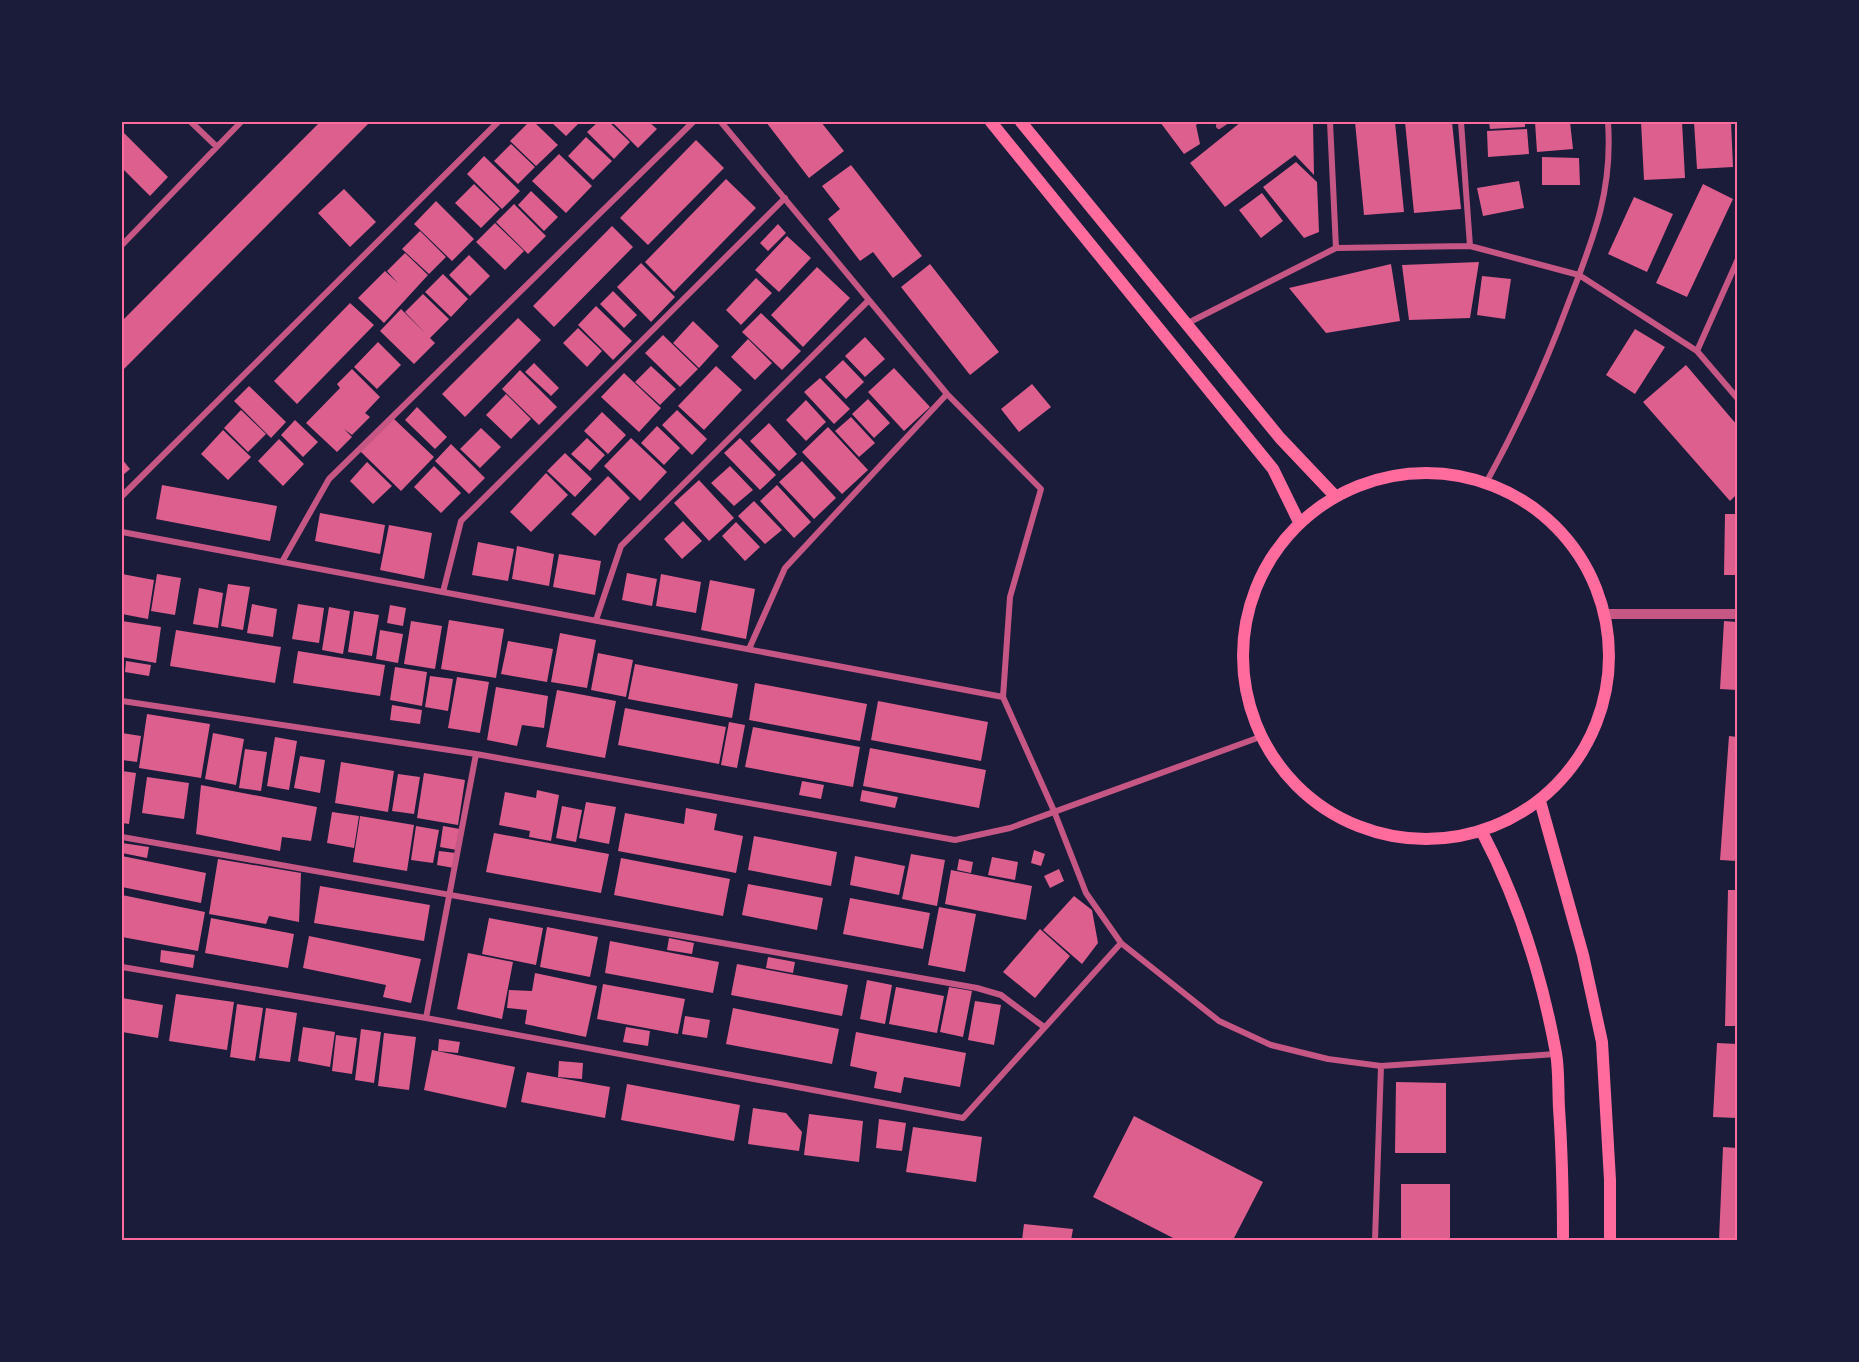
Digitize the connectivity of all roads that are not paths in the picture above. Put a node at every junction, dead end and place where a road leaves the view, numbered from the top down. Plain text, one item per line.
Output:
1 (191, 122) edge
2 (241, 122) edge
3 (498, 122) edge
4 (693, 122) edge
5 (721, 122) edge
6 (991, 122) edge
7 (1021, 122) edge
8 (1225, 122) edge
9 (1330, 122) edge
10 (1461, 122) edge
11 (1608, 122) edge
12 (1219, 126) dead end
13 (216, 146) junction
14 (785, 198) junction
15 (122, 245) edge
16 (1470, 246) junction
17 (1336, 248) junction
18 (1737, 259) edge
19 (1579, 275) junction
20 (869, 300) junction
21 (1186, 325) junction
22 (1697, 351) junction
23 (947, 394) junction
24 (1737, 399) edge
25 (1486, 483) junction
26 (122, 496) edge
27 (1335, 496) junction
28 (1299, 522) junction
29 (122, 532) edge
30 (282, 562) junction
31 (443, 592) junction
32 (1605, 614) junction
33 (1737, 614) edge
34 (596, 620) junction
35 (749, 649) junction
36 (1003, 697) junction
37 (122, 701) edge
38 (1260, 737) junction
39 (476, 754) junction
40 (1540, 801) junction
41 (1054, 811) junction
42 (1482, 832) junction
43 (122, 837) edge
44 (451, 896) junction
45 (1121, 943) junction
46 (122, 967) edge
47 (426, 1018) junction
48 (1044, 1027) junction
49 (1556, 1054) junction
50 (1381, 1066) junction
51 (1375, 1240) edge
52 (1563, 1240) edge
53 (1610, 1240) edge

1 - 13 street
2 - 13 street
3 - 26 street
4 - 30 street
5 - 14 street
6 - 28 main road
7 - 21 main road
8 - 12 street
9 - 17 street
10 - 16 street
11 - 19 street
13 - 15 street
14 - 20 street
14 - 31 street
16 - 17 street
16 - 19 street
17 - 21 street
18 - 22 street
19 - 22 street
19 - 25 street
20 - 23 street
20 - 34 street
21 - 27 main road
22 - 24 street
23 - 35 street
23 - 36 street
25 - 27 main road
25 - 32 main road
27 - 28 main road
28 - 38 main road
29 - 30 street
30 - 31 street
31 - 34 street
32 - 33 street
32 - 40 main road
34 - 35 street
35 - 36 street
36 - 41 street
37 - 39 street
38 - 41 street
38 - 42 main road
39 - 41 street
39 - 44 street
40 - 42 main road
40 - 53 main road
41 - 45 street
42 - 49 main road
43 - 44 street
44 - 47 street
44 - 48 street
45 - 48 street
45 - 50 street
46 - 47 street
47 - 48 street
49 - 50 street
49 - 52 main road
50 - 51 street

